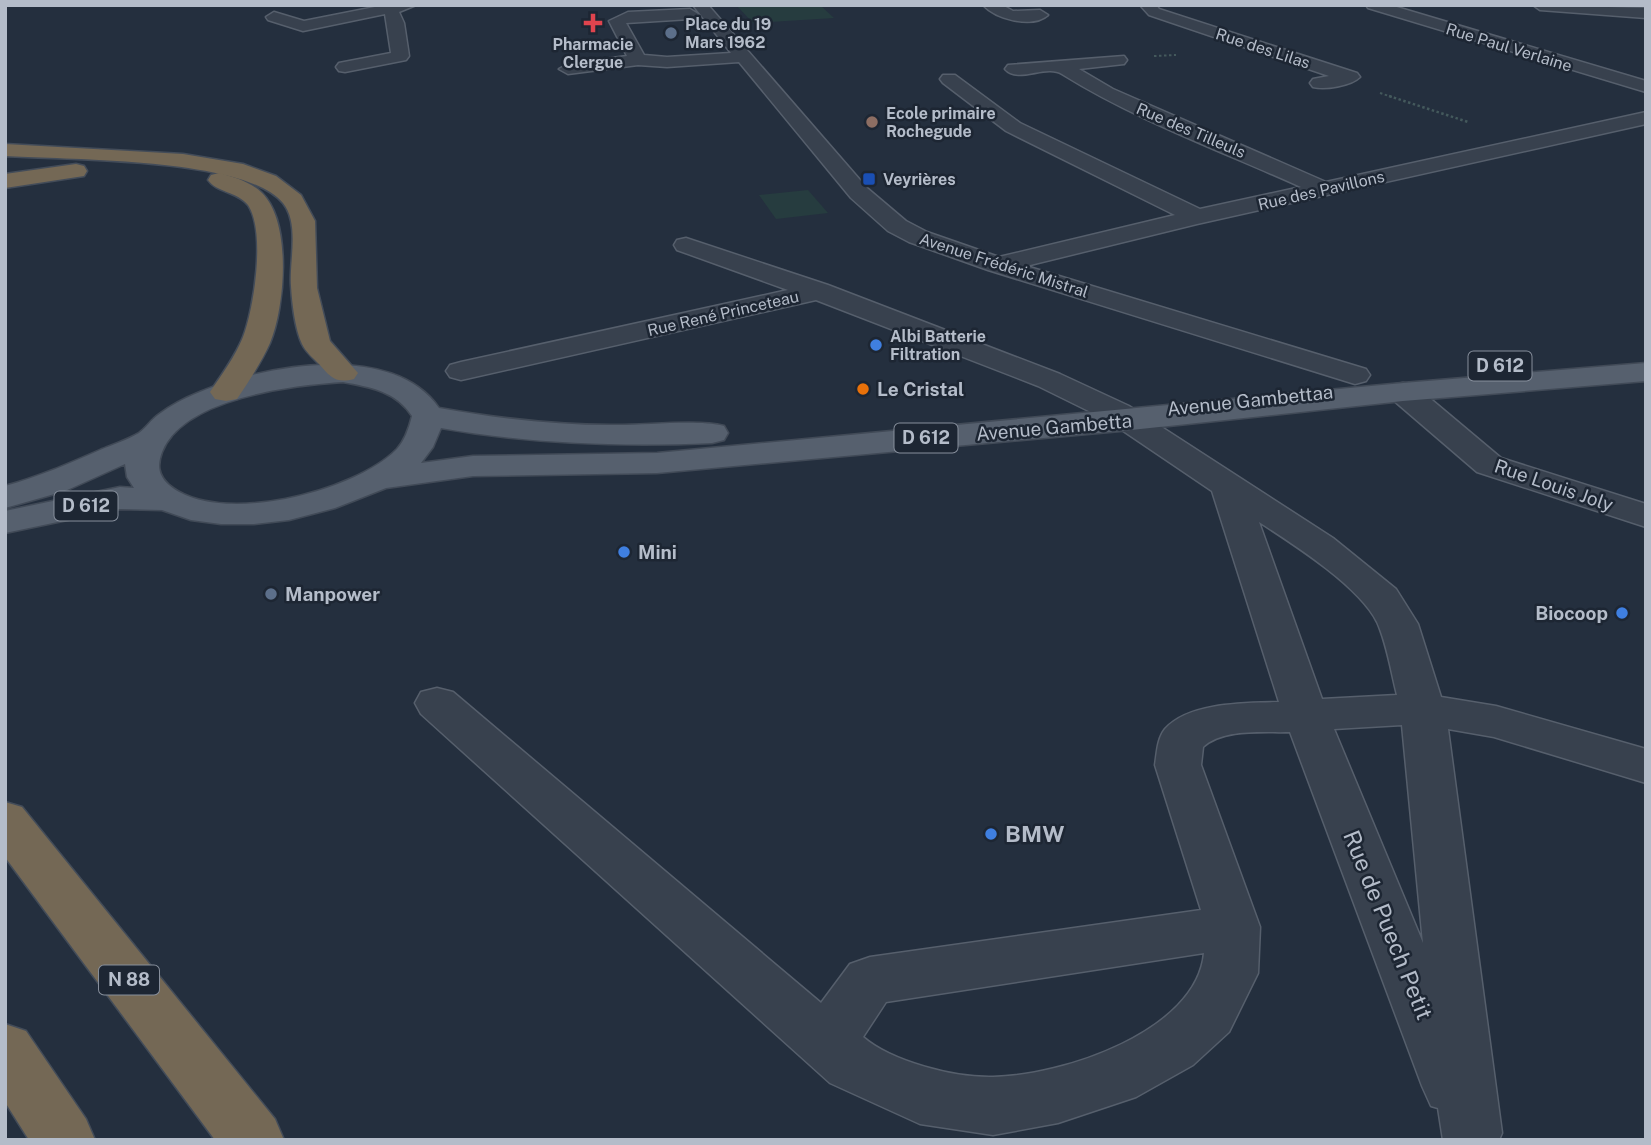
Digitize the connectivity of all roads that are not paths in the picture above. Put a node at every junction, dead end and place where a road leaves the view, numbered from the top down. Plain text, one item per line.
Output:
1 (409, 5) edge
2 (990, 5) edge
3 (1147, 5) edge
4 (1373, 5) edge
5 (1540, 5) edge
6 (1550, 6) edge
7 (390, 9) junction
8 (695, 10) edge
9 (1646, 13) edge
10 (1040, 15) dead end
11 (274, 17) dead end
12 (743, 57) junction
13 (638, 60) junction
14 (1118, 60) dead end
15 (1060, 65) junction
16 (345, 67) dead end
17 (568, 69) dead end
18 (1014, 69) dead end
19 (949, 79) dead end
20 (1319, 83) dead end
21 (1646, 87) edge
22 (1646, 118) edge
23 (5, 150) edge
24 (5, 181) edge
25 (1324, 189) junction
26 (1196, 217) junction
27 (686, 245) dead end
28 (997, 265) junction
29 (818, 291) junction
30 (1646, 354) edge
31 (1646, 361) edge
32 (461, 371) dead end
33 (1646, 372) edge
34 (343, 373) junction
35 (1378, 384) junction
36 (226, 392) junction
37 (1116, 412) junction
38 (428, 416) junction
39 (152, 439) junction
40 (379, 478) junction
41 (1229, 488) junction
42 (5, 497) edge
43 (167, 500) junction
44 (1646, 516) edge
45 (5, 522) edge
46 (437, 703) dead end
47 (1423, 709) junction
48 (1306, 716) junction
49 (1646, 766) edge
50 (5, 820) edge
51 (1233, 927) junction
52 (826, 1042) junction
53 (5, 1050) edge
54 (1472, 1136) edge
55 (64, 1140) edge
56 (253, 1140) edge

1 - 7 street
2 - 10 street
3 - 20 street, Rue des Lilas
4 - 21 street, Rue Paul Verlaine
5 - 6 street
6 - 9 street
7 - 11 street
7 - 16 street
8 - 12 street, Avenue Frédéric Mistral
8 - 13 street
12 - 13 street
12 - 28 street, Avenue Frédéric Mistral
13 - 17 street
14 - 15 street
15 - 18 street
15 - 25 street, Rue des Tilleuls
19 - 26 street
22 - 25 street, Rue des Pavillons
23 - 34 highway
24 - 36 highway
25 - 26 street, Rue des Pavillons
26 - 28 street, Rue des Pavillons
27 - 29 street
28 - 35 street, Avenue Frédéric Mistral
29 - 32 street, Rue René Princeteau
29 - 37 street, Rue René Princeteau
30 - 35 main road, D 612
31 - 35 main road, D 612
33 - 35 main road, Avenue Gambetta / D 612
34 - 36 main road
34 - 38 main road
35 - 37 main road, Avenue Gambetta / D 612
35 - 44 street, Rue Louis Joly
36 - 39 main road
37 - 38 main road, Avenue Gambetta / D 612
37 - 40 main road, Avenue Gambetta / D 612
37 - 41 street, Rue de Puech Petit
38 - 40 main road
39 - 42 main road, D 612
39 - 43 main road
40 - 43 main road
41 - 47 street, Rue de Puech Petit
41 - 48 street, Rue de Puech Petit
43 - 45 main road, D 612
46 - 52 street
47 - 48 street
47 - 49 street
47 - 54 street, Rue de Puech Petit
48 - 51 street
48 - 54 street, Rue de Puech Petit
50 - 56 highway, N 88
51 - 52 street
51 - 52 street
53 - 55 highway

